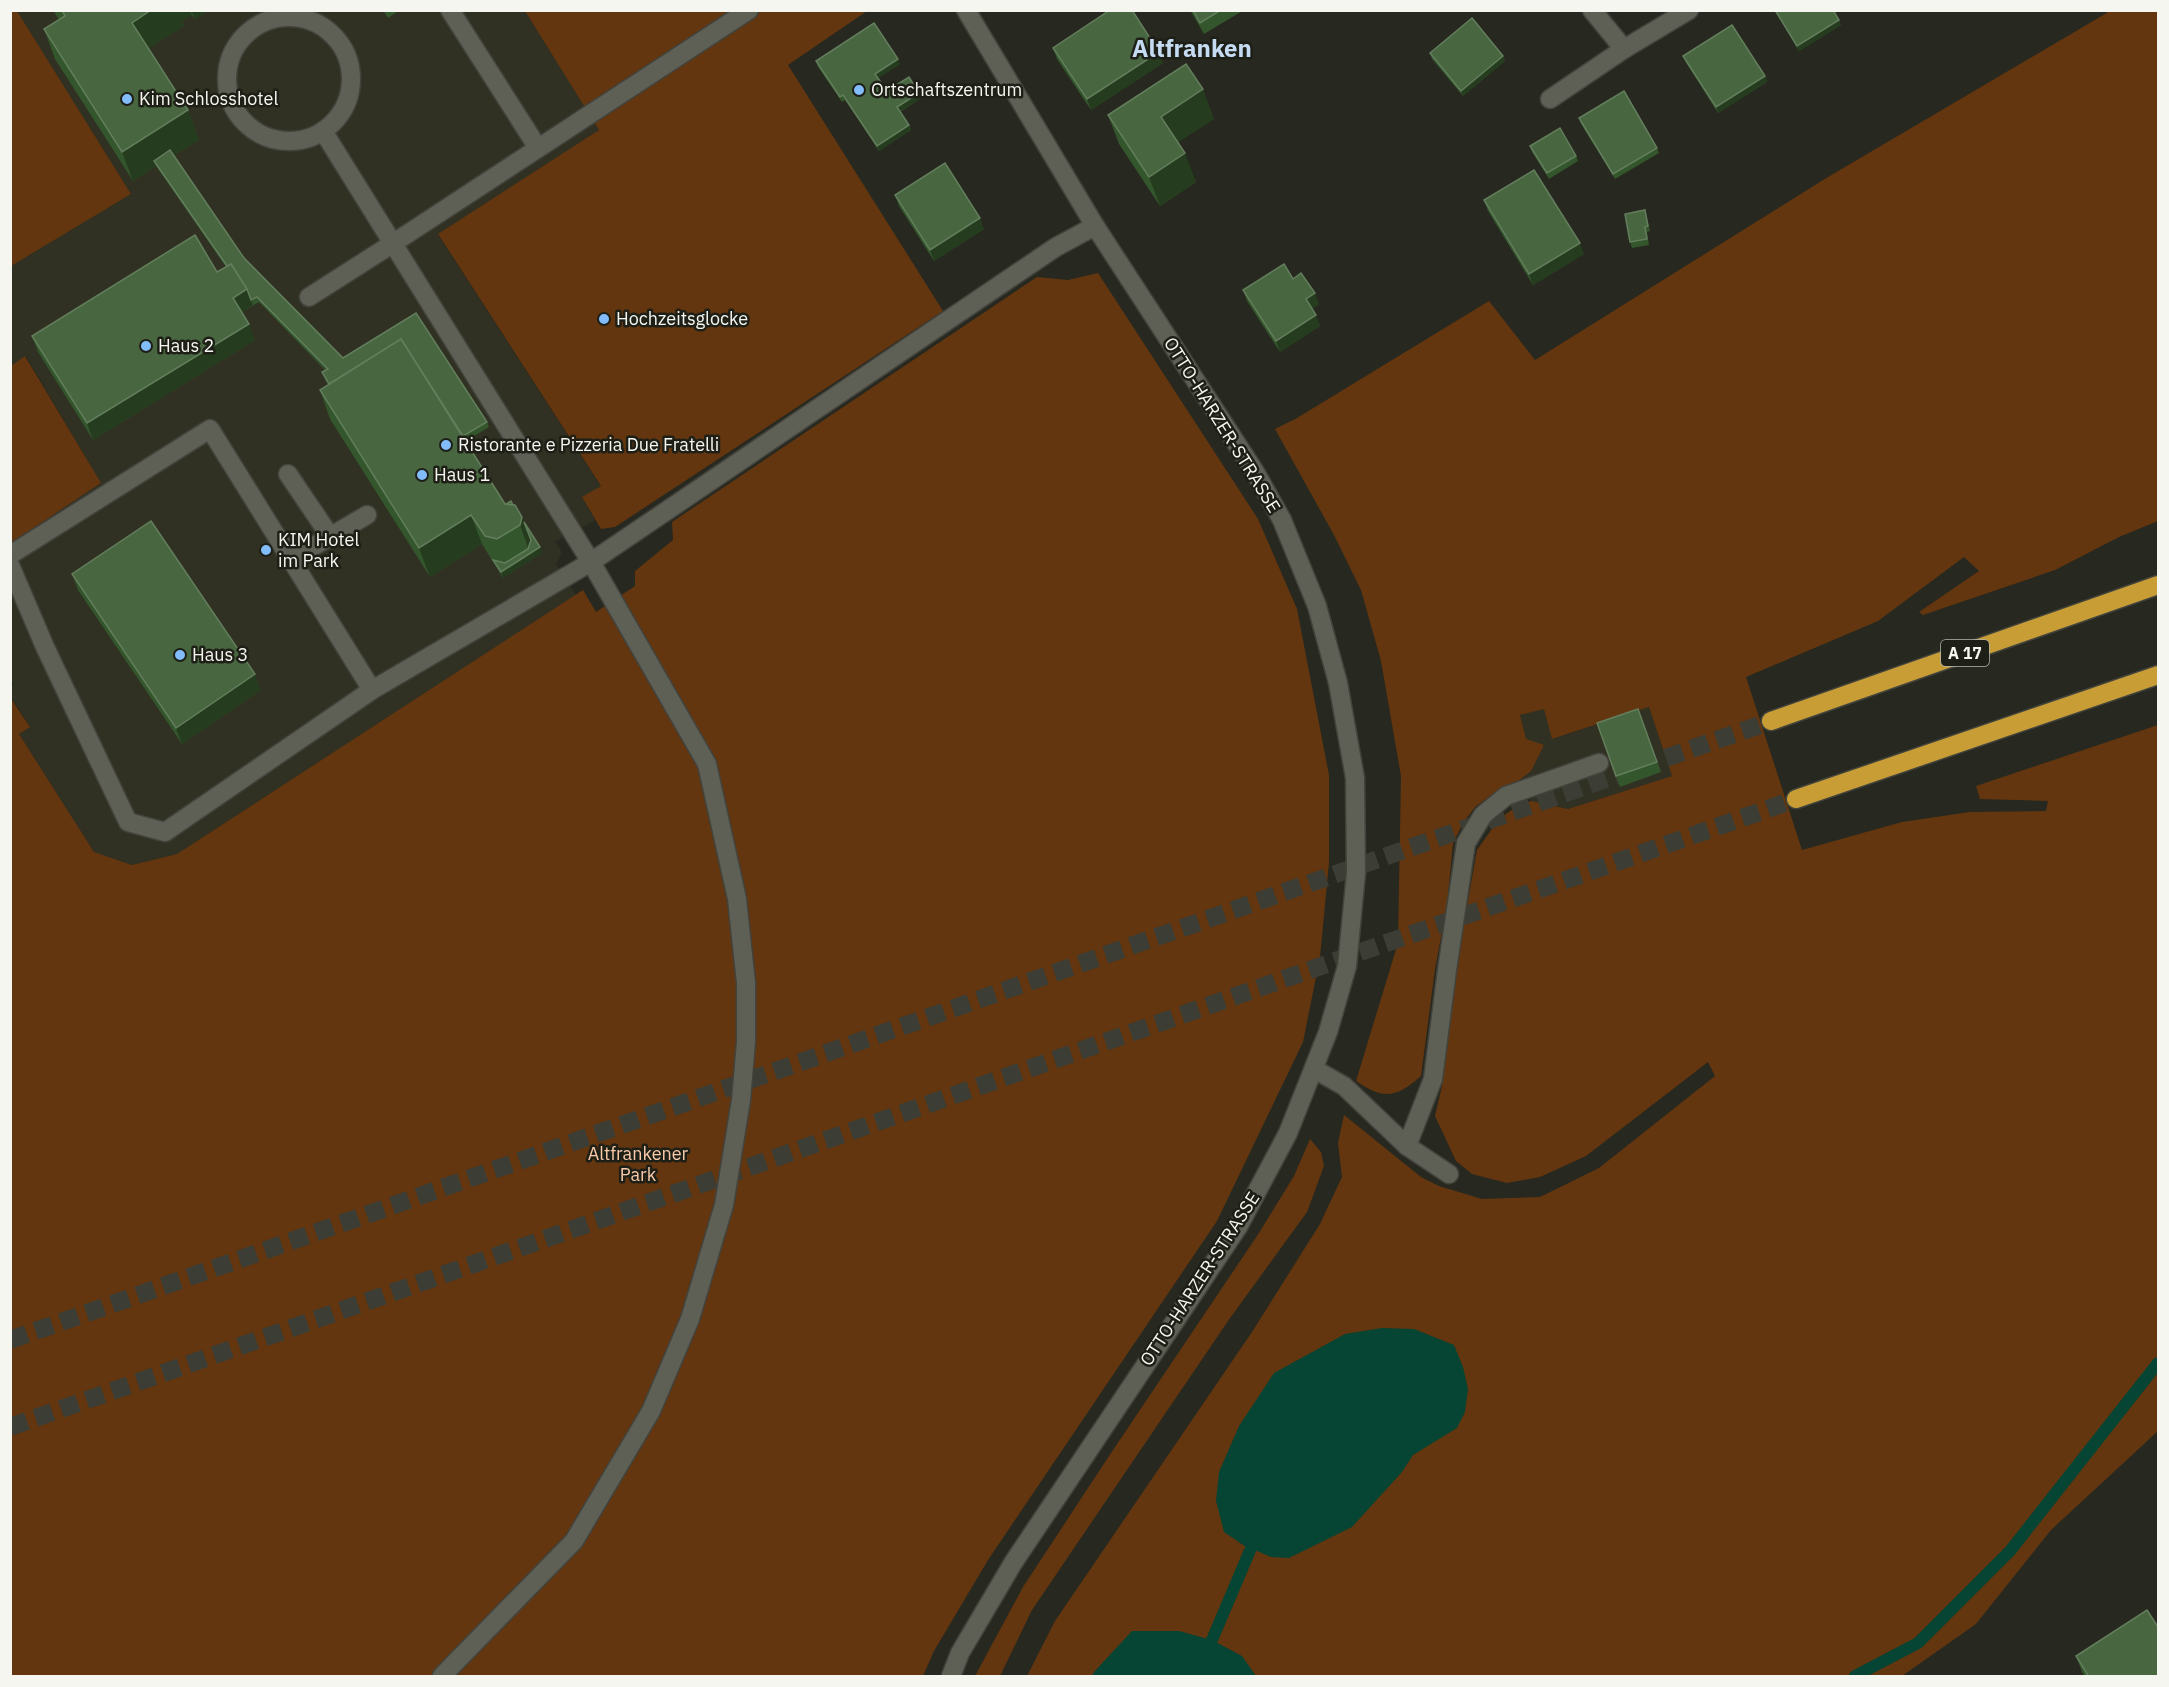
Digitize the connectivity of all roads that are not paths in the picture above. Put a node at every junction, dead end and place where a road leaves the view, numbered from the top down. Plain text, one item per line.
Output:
1 (450, 10) edge
2 (749, 10) edge
3 (966, 10) edge
4 (1592, 10) edge
5 (1689, 10) edge
6 (1624, 49) junction
7 (1550, 99) dead end
8 (322, 131) junction
9 (538, 148) junction
10 (1095, 226) junction
11 (392, 244) junction
12 (309, 297) dead end
13 (288, 474) dead end
14 (367, 515) edge
15 (330, 536) junction
16 (10, 555) edge
17 (292, 559) junction
18 (591, 562) junction
19 (10, 565) edge
20 (2158, 585) edge
21 (2158, 675) edge
22 (372, 690) junction
23 (1771, 721) tunnel mouth
24 (1599, 762) dead end
25 (1796, 799) tunnel mouth
26 (1314, 1069) junction
27 (1407, 1146) junction
28 (1449, 1174) dead end
29 (442, 1677) edge
30 (951, 1677) edge

1 - 9 street
2 - 9 street
3 - 10 street, OTTO-HARZER-STRASSE
4 - 6 street
5 - 6 street
6 - 7 street
8 - 8 street
8 - 11 street
9 - 11 street
10 - 18 street
10 - 26 street, OTTO-HARZER-STRASSE
11 - 12 street
11 - 18 street
13 - 15 street
14 - 15 street
15 - 17 street
16 - 17 street
17 - 22 street
18 - 22 street
18 - 29 street
19 - 22 street
20 - 23 highway, A 17
21 - 25 highway
24 - 27 street
26 - 27 street
26 - 30 street, OTTO-HARZER-STRASSE
27 - 28 street

